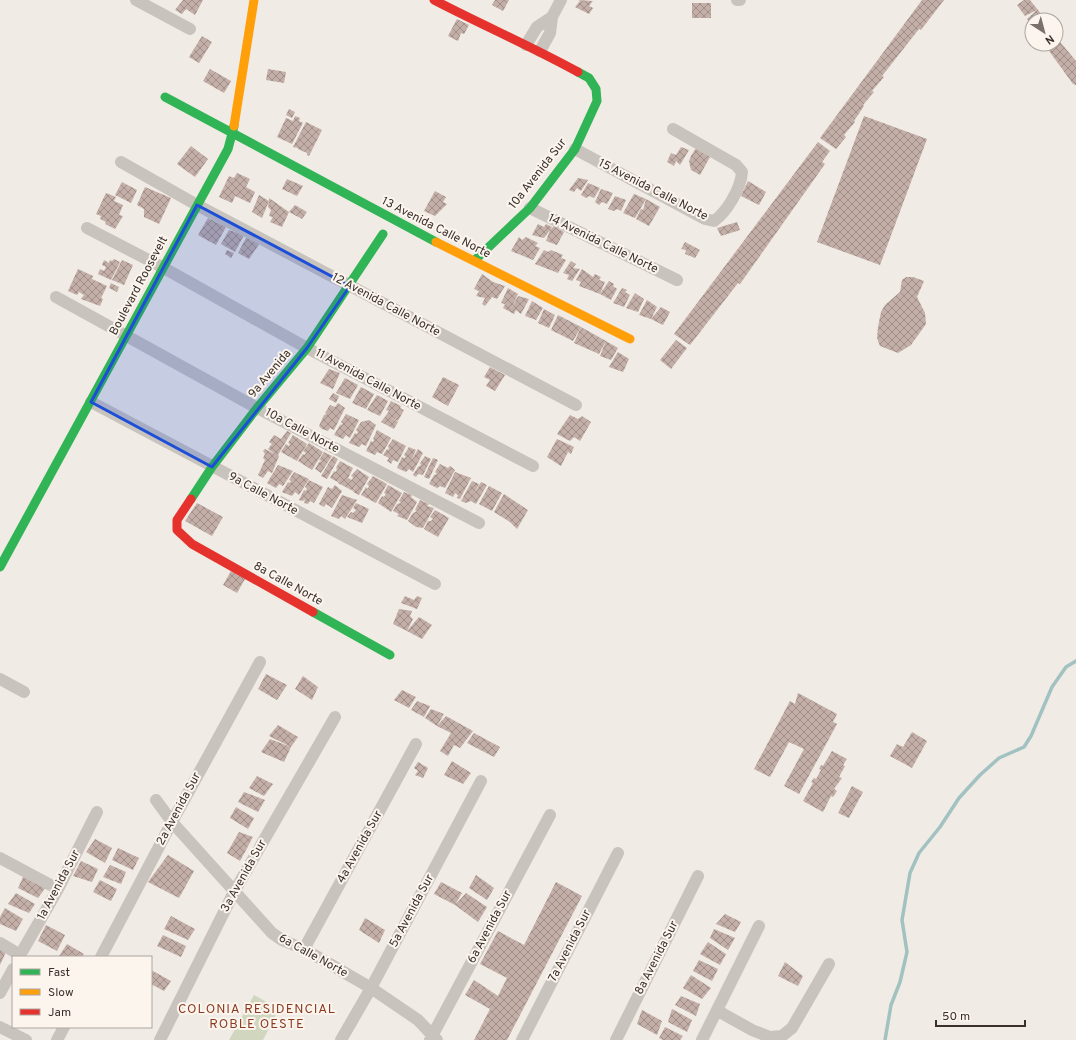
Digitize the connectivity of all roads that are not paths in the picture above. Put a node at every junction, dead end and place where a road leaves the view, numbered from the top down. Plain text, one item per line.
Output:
1 (136, 0) edge
2 (254, 0) edge
3 (434, 0) edge
4 (561, 0) edge
5 (552, 16) junction
6 (190, 29) dead end
7 (526, 45) junction
8 (540, 51) junction
9 (165, 96) dead end
10 (673, 129) dead end
11 (233, 133) junction
12 (575, 149) junction
13 (121, 162) dead end
14 (197, 205) junction
15 (530, 208) junction
16 (87, 228) dead end
17 (383, 234) dead end
18 (475, 260) junction
19 (162, 267) junction
20 (677, 280) dead end
21 (350, 286) junction
22 (56, 297) dead end
23 (126, 336) junction
24 (630, 339) dead end
25 (307, 348) junction
26 (91, 402) junction
27 (576, 404) dead end
28 (257, 408) junction
29 (533, 466) dead end
30 (212, 467) junction
31 (479, 523) dead end
32 (177, 530) joint
33 (0, 567) edge
34 (435, 584) dead end
35 (390, 655) dead end
36 (260, 662) dead end
37 (0, 679) edge
38 (24, 692) dead end
39 (335, 716) dead end
40 (416, 744) dead end
41 (481, 781) dead end
42 (156, 800) dead end
43 (97, 812) dead end
44 (550, 814) dead end
45 (172, 822) junction
46 (618, 853) dead end
47 (0, 858) edge
48 (698, 876) dead end
49 (58, 889) junction
50 (234, 892) junction
51 (759, 926) dead end
52 (0, 943) edge
53 (304, 949) junction
54 (20, 956) edge
55 (102, 956) edge
56 (828, 964) dead end
57 (12, 971) edge
58 (371, 988) junction
59 (0, 993) edge
60 (718, 1011) junction
61 (0, 1028) edge
62 (63, 1028) edge
63 (434, 1038) edge
64 (26, 1040) edge
65 (57, 1040) edge
66 (160, 1040) edge
67 (341, 1040) edge
68 (522, 1040) edge
69 (616, 1040) edge
70 (702, 1040) edge

1 - 6 street
2 - 11 street, Boulevard Roosevelt
3 - 7 street
4 - 5 street
5 - 7 street
5 - 8 street
7 - 8 street
8 - 12 street, 10a Avenida Sur
9 - 11 street, 13 Avenida Calle Norte
10 - 12 street, 15 Avenida Calle Norte
11 - 14 street, Boulevard Roosevelt
11 - 18 street, 13 Avenida Calle Norte
12 - 15 street, 10a Avenida Sur
13 - 14 street, 12 Avenida Calle Norte
14 - 19 street, Boulevard Roosevelt
14 - 21 street, 12 Avenida Calle Norte
15 - 18 street, 10a Avenida Sur
15 - 20 street, 14 Avenida Calle Norte
16 - 19 street, 11 Avenida Calle Norte
17 - 21 street, 9a Avenida
18 - 24 street, 13 Avenida Calle Norte
19 - 23 street, Boulevard Roosevelt
19 - 25 street, 11 Avenida Calle Norte
21 - 25 street, 9a Avenida
21 - 27 street, 12 Avenida Calle Norte
22 - 23 street, 10a Calle Norte
23 - 26 street, Boulevard Roosevelt
23 - 28 street, 10a Calle Norte
25 - 28 street, 9a Avenida
25 - 29 street, 11 Avenida Calle Norte
26 - 30 street, 9a Calle Norte
26 - 33 street, Boulevard Roosevelt
28 - 30 street, 9a Avenida
28 - 31 street, 10a Calle Norte
30 - 32 street, 9a Avenida
30 - 34 street, 9a Calle Norte
32 - 35 street, 8a Calle Norte
36 - 45 street, 2a Avenida Sur
37 - 38 street
39 - 50 street, 3a Avenida Sur
40 - 53 street, 4a Avenida Sur
41 - 58 street, 5a Avenida Sur
42 - 45 street, 6a Calle Norte
43 - 49 street, 1a Avenida Sur
44 - 63 street, 6a Avenida Sur
45 - 50 street, 6a Calle Norte
45 - 55 street, 2a Avenida Sur
46 - 68 street, 7a Avenida Sur
47 - 49 street
48 - 69 street, 8a Avenida Sur
49 - 54 street, 1a Avenida Sur
50 - 53 street, 6a Calle Norte
50 - 66 street, 3a Avenida Sur
51 - 60 street
52 - 54 street
53 - 58 street, 6a Calle Norte
56 - 60 street
57 - 59 street
58 - 63 street, 6a Calle Norte
58 - 67 street, 5a Avenida Sur
60 - 70 street
61 - 64 street
62 - 65 street

